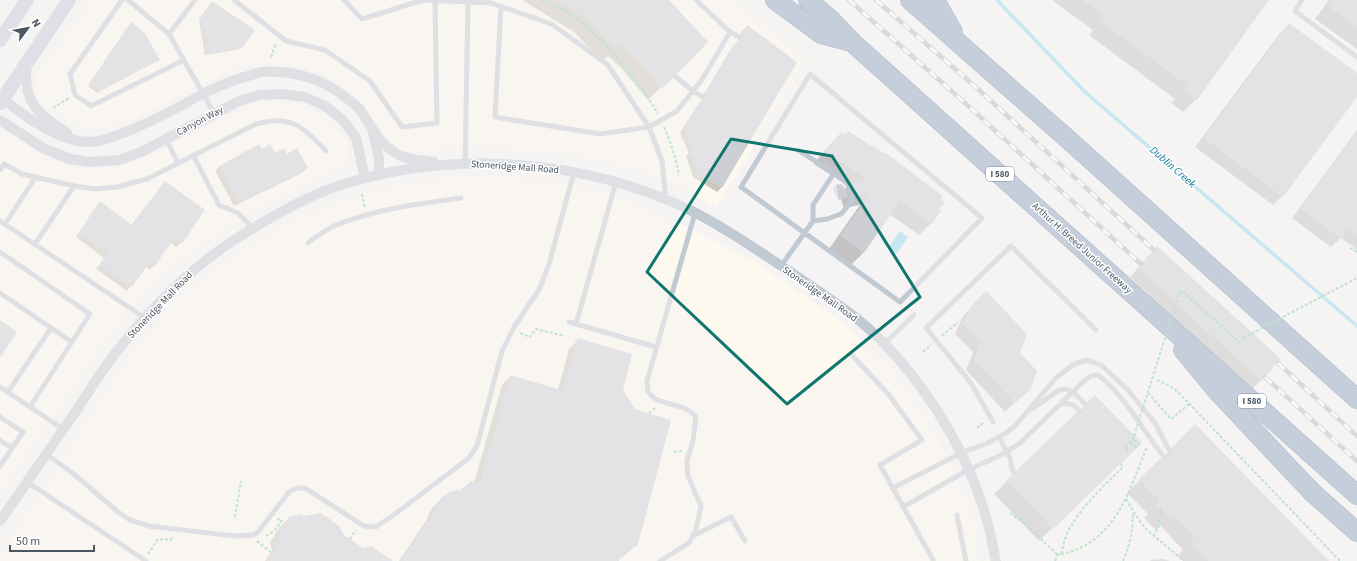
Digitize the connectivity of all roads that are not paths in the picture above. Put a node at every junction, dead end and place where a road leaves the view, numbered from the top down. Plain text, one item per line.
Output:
1 (27, 0) edge
2 (69, 0) edge
3 (122, 0) edge
4 (128, 0) edge
5 (195, 0) edge
6 (234, 0) edge
7 (344, 0) edge
8 (696, 0) edge
9 (776, 0) edge
10 (808, 0) edge
11 (910, 0) edge
12 (935, 0) edge
13 (1302, 0) edge
14 (435, 1) edge
15 (468, 2) junction
16 (501, 6) junction
17 (730, 32) junction
18 (170, 34) junction
19 (739, 38) dead end
20 (0, 40) edge
21 (853, 42) junction
22 (961, 44) junction
23 (1357, 57) edge
24 (184, 60) junction
25 (27, 62) junction
26 (675, 76) dead end
27 (693, 91) junction
28 (204, 94) junction
29 (703, 97) dead end
30 (1, 99) edge
31 (214, 113) junction
32 (0, 120) edge
33 (649, 127) junction
34 (373, 132) junction
35 (166, 139) junction
36 (78, 140) junction
37 (798, 150) dead end
38 (326, 151) dead end
39 (193, 155) junction
40 (178, 163) junction
41 (446, 164) junction
42 (465, 164) junction
43 (0, 170) edge
44 (574, 172) junction
45 (834, 173) junction
46 (379, 175) junction
47 (36, 178) junction
48 (365, 178) junction
49 (616, 182) junction
50 (74, 186) junction
51 (461, 198) dead end
52 (666, 200) junction
53 (695, 213) junction
54 (2, 222) edge
55 (813, 222) junction
56 (253, 228) junction
57 (805, 233) junction
58 (308, 243) dead end
59 (35, 244) junction
60 (0, 252) edge
61 (781, 266) junction
62 (0, 293) edge
63 (1148, 306) junction
64 (914, 315) dead end
65 (145, 318) junction
66 (569, 322) dead end
67 (576, 324) junction
68 (51, 328) junction
69 (1096, 330) dead end
70 (72, 342) junction
71 (884, 344) junction
72 (656, 347) junction
73 (851, 354) dead end
74 (0, 387) edge
75 (8, 392) junction
76 (1073, 392) junction
77 (1357, 399) edge
78 (1061, 404) junction
79 (1085, 404) dead end
80 (30, 407) junction
81 (1079, 410) dead end
82 (1023, 416) junction
83 (0, 417) edge
84 (993, 422) dead end
85 (64, 429) junction
86 (1000, 437) junction
87 (0, 440) edge
88 (12, 448) junction
89 (1169, 450) dead end
90 (1006, 452) junction
91 (961, 453) junction
92 (46, 454) junction
93 (1162, 456) dead end
94 (0, 466) edge
95 (968, 470) junction
96 (1014, 472) dead end
97 (27, 482) junction
98 (893, 488) junction
99 (1357, 495) edge
100 (903, 507) junction
101 (957, 515) dead end
102 (0, 521) edge
103 (1357, 532) edge
104 (693, 536) junction
105 (744, 541) dead end
106 (145, 560) edge
107 (933, 560) dead end
108 (660, 561) edge
109 (966, 561) edge
110 (996, 561) edge

1 - 20 main road
2 - 25 main road
3 - 24 lane
4 - 18 lane
5 - 18 lane
6 - 14 lane
7 - 14 lane
8 - 17 lane
9 - 21 highway
10 - 21 highway, Arthur H. Breed Junior Freeway / I 580
11 - 22 highway
12 - 22 highway
13 - 23 lane
14 - 15 lane
15 - 16 lane
15 - 42 lane
16 - 33 lane
16 - 33 lane
17 - 19 lane
17 - 27 lane
18 - 24 lane
21 - 63 highway, Arthur H. Breed Junior Freeway / I 580
22 - 77 highway
24 - 28 lane
25 - 30 main road
25 - 36 street
26 - 27 lane
27 - 29 lane
27 - 33 lane
28 - 31 lane
28 - 34 street
28 - 36 street
30 - 36 street
31 - 35 street, Canyon Way
31 - 48 street, Canyon Way
32 - 35 street, Canyon Way
33 - 52 lane
34 - 41 street
34 - 46 street
35 - 40 lane
37 - 45 lane
38 - 39 lane
39 - 40 lane
39 - 56 lane
40 - 50 lane
41 - 42 street, Stoneridge Mall Road
41 - 46 street, Stoneridge Mall Road
42 - 44 street, Stoneridge Mall Road
43 - 47 lane
44 - 49 street, Stoneridge Mall Road
44 - 92 lane
45 - 55 lane
45 - 55 lane
46 - 48 street, Stoneridge Mall Road
47 - 50 lane
47 - 54 lane
48 - 56 street, Stoneridge Mall Road
49 - 52 street, Stoneridge Mall Road
49 - 67 lane
50 - 59 lane
51 - 58 lane
52 - 53 street, Stoneridge Mall Road
53 - 61 street, Stoneridge Mall Road
53 - 72 lane
54 - 59 lane
55 - 57 lane
56 - 65 street, Stoneridge Mall Road
57 - 57 lane
57 - 61 lane
59 - 65 lane
60 - 70 lane
61 - 71 street, Stoneridge Mall Road
62 - 68 lane
63 - 99 highway, Arthur H. Breed Junior Freeway / I 580
63 - 103 highway
64 - 71 lane
65 - 85 street, Stoneridge Mall Road
66 - 67 lane
67 - 72 lane
68 - 70 lane
68 - 75 lane
69 - 84 lane
70 - 80 lane
71 - 91 street, Stoneridge Mall Road
72 - 104 lane
73 - 98 lane
74 - 75 lane
75 - 80 lane
76 - 78 lane
76 - 79 lane
76 - 82 lane
76 - 93 lane
78 - 81 lane
78 - 90 lane
80 - 85 lane
82 - 86 lane
82 - 89 lane
83 - 88 lane
85 - 92 street, Stoneridge Mall Road
86 - 90 lane
86 - 91 lane
87 - 88 lane
88 - 94 lane
90 - 95 lane
90 - 96 lane
91 - 95 street, Stoneridge Mall Road
91 - 98 lane
92 - 97 street, Stoneridge Mall Road
95 - 100 lane
95 - 110 street, Stoneridge Mall Road
97 - 102 street, Stoneridge Mall Road
97 - 106 lane
98 - 100 lane
100 - 107 lane
101 - 109 lane
104 - 105 lane
104 - 108 lane

